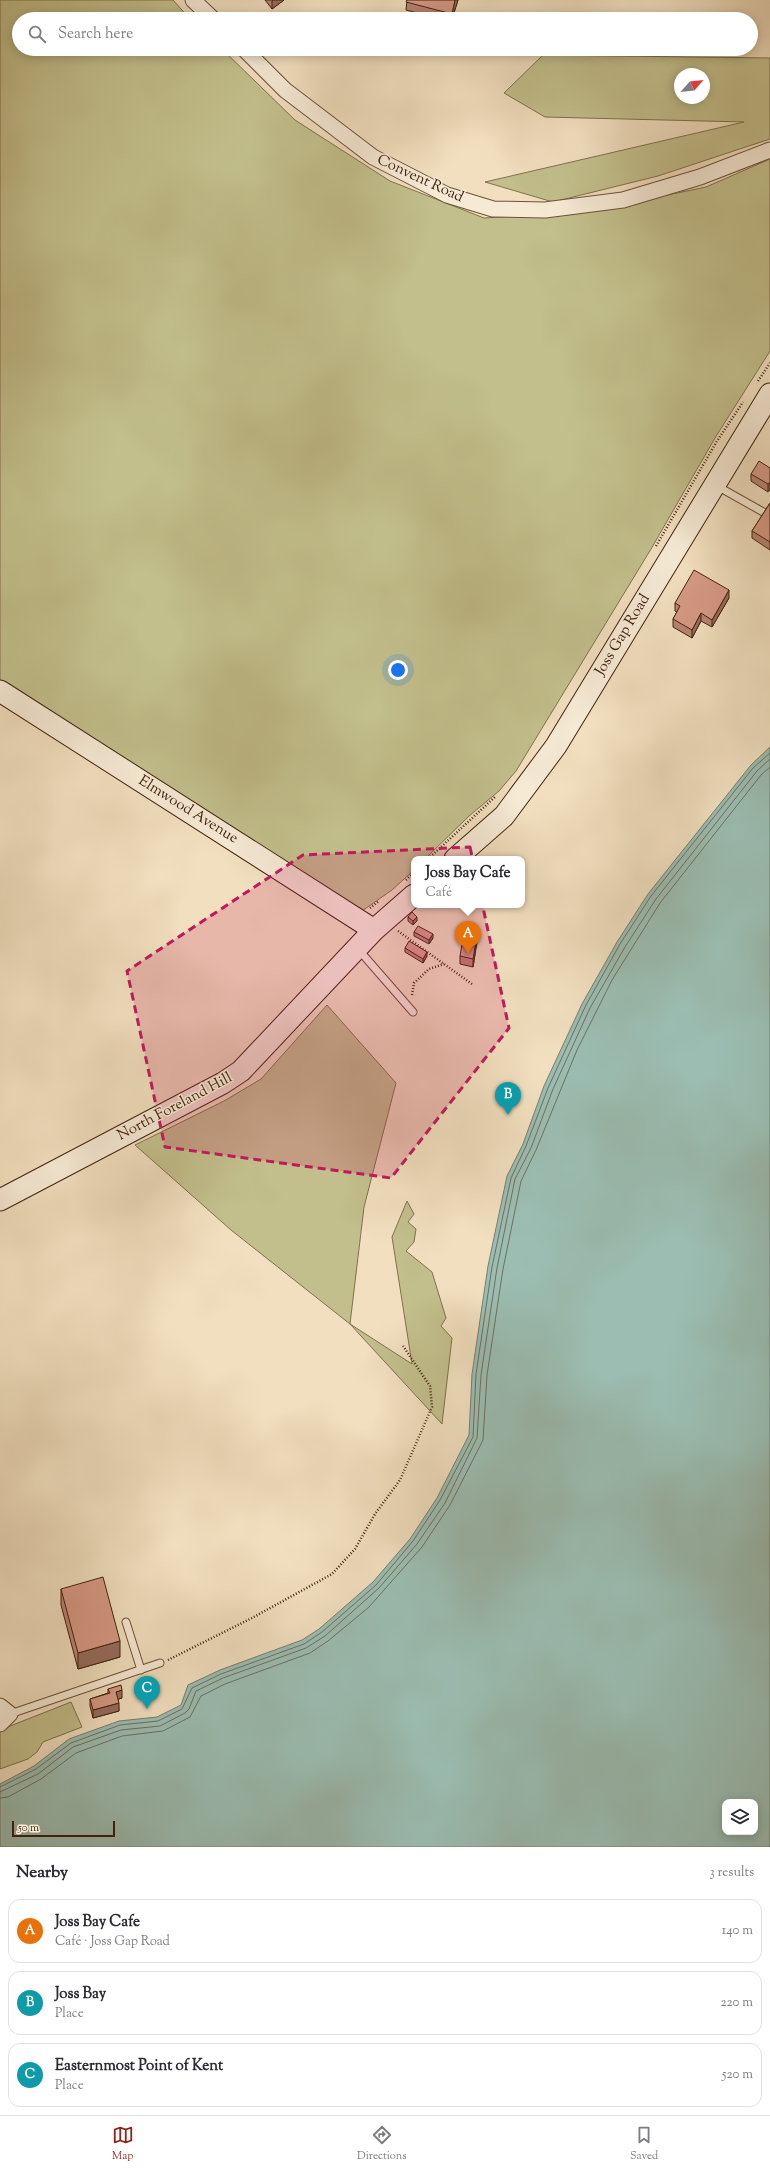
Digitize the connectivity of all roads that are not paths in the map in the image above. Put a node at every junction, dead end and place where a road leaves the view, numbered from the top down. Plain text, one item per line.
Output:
1 (193, 0) edge
2 (206, 12) edge
3 (251, 56) edge
4 (770, 150) edge
5 (763, 388) edge
6 (715, 484) junction
7 (765, 512) edge
8 (0, 692) edge
9 (458, 856) edge
10 (411, 897) edge
11 (379, 925) junction
12 (356, 948) junction
13 (413, 1012) dead end
14 (0, 1200) edge
15 (126, 1622) dead end
16 (160, 1663) road end
17 (141, 1670) junction
18 (3, 1714) edge

1 - 2 street
3 - 4 street, Convent Road
5 - 6 main road, Joss Gap Road
6 - 7 lane
6 - 9 main road, Joss Gap Road
8 - 11 main road, Elmwood Avenue
10 - 11 main road
11 - 12 main road, North Foreland Hill
12 - 13 lane
12 - 14 main road, North Foreland Hill
15 - 17 lane
16 - 17 lane
17 - 18 lane

